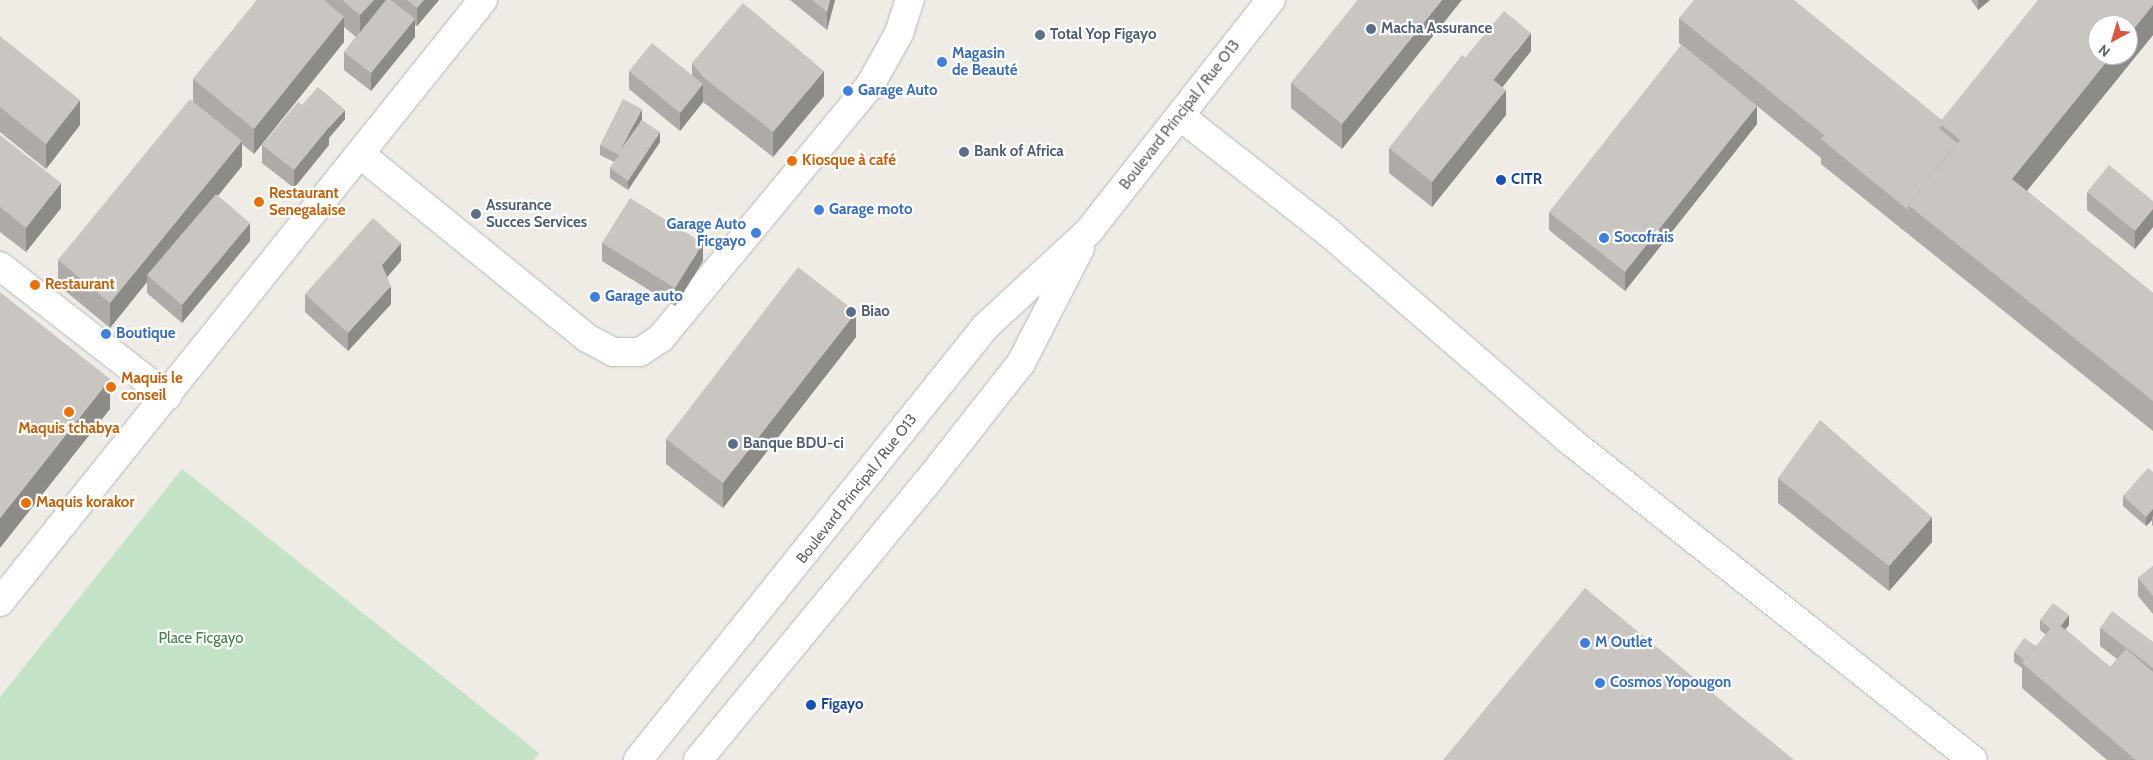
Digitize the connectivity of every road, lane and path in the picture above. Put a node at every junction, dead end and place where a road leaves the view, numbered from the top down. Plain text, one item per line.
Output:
1 (483, 0) edge
2 (910, 0) edge
3 (1271, 0) edge
4 (1180, 116) junction
5 (360, 154) junction
6 (1089, 231) junction
7 (0, 266) edge
8 (168, 396) junction
9 (0, 602) edge
10 (638, 760) edge
11 (698, 760) edge
12 (1973, 760) edge

1 - 5 street
2 - 5 street
3 - 4 street, Boulevard Principal / Rue O13
4 - 6 street, Boulevard Principal / Rue O13
4 - 12 street
5 - 8 street
6 - 10 street, Boulevard Principal / Rue O13
6 - 11 street, Boulevard Principal / Rue O13
7 - 8 street
8 - 9 street

